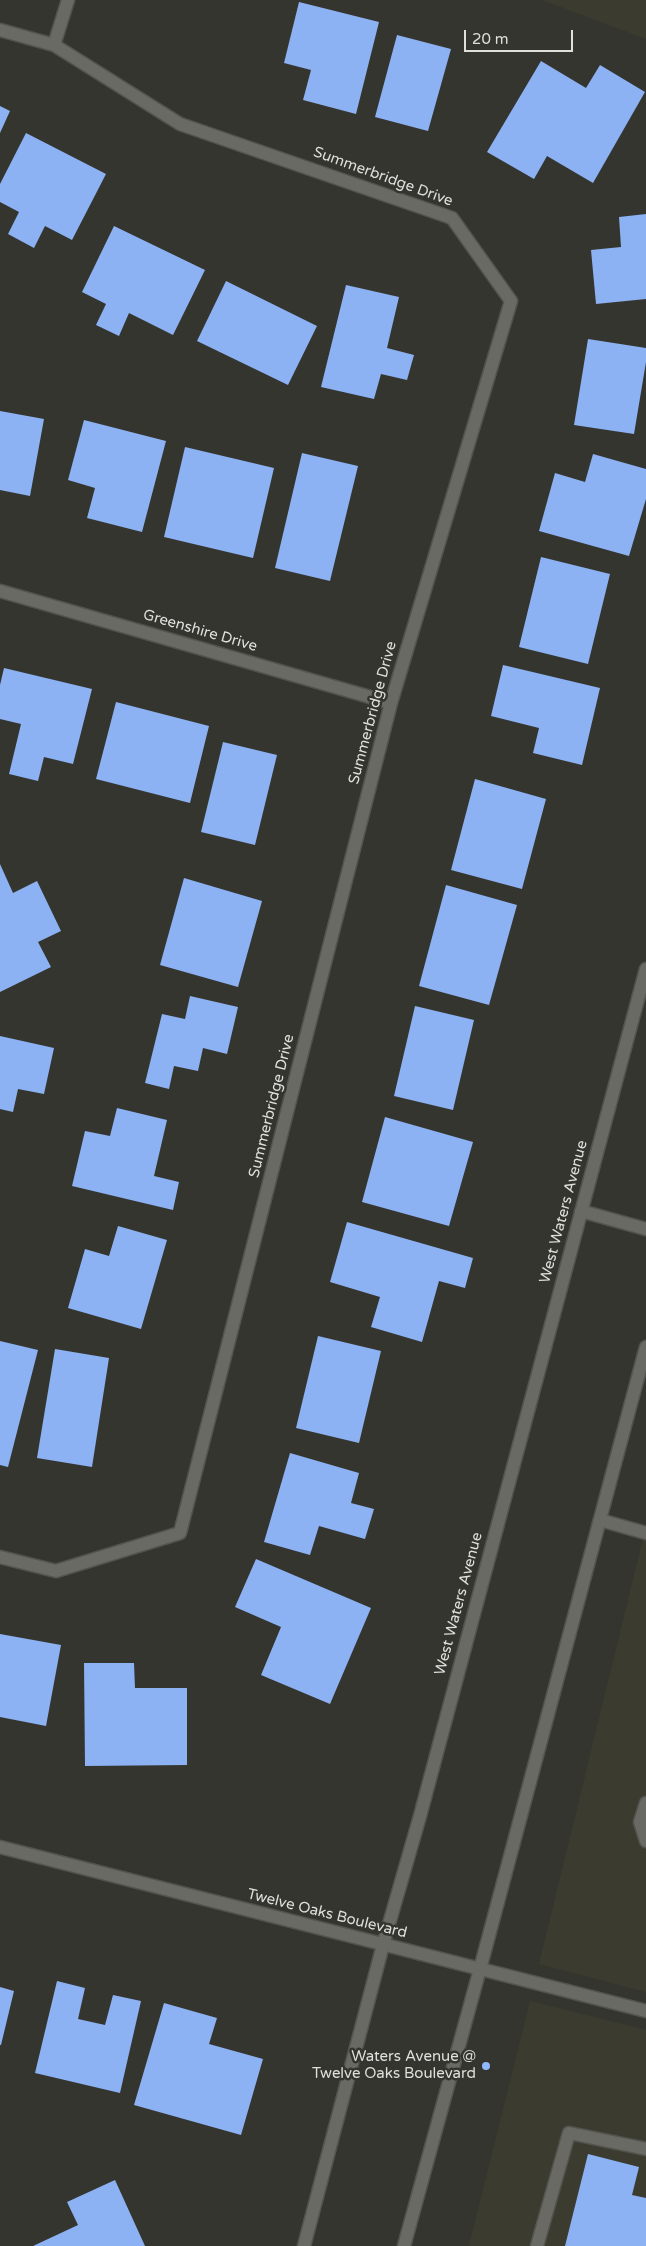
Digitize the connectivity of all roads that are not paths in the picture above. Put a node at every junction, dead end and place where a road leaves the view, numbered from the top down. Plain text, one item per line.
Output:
1 (68, 0) edge
2 (0, 30) edge
3 (54, 45) junction
4 (0, 591) edge
5 (391, 703) junction
6 (646, 969) edge
7 (581, 1211) junction
8 (646, 1229) edge
9 (646, 1347) edge
10 (600, 1520) junction
11 (646, 1533) edge
12 (0, 1557) edge
13 (646, 1803) edge
14 (646, 1840) edge
15 (0, 1847) edge
16 (383, 1945) junction
17 (480, 1969) junction
18 (646, 2011) edge
19 (646, 2149) edge
20 (304, 2246) edge
21 (404, 2246) edge
22 (537, 2246) edge

1 - 3 street
2 - 3 street, Summerbridge Drive
3 - 5 street, Summerbridge Drive
4 - 5 street, Greenshire Drive
5 - 12 street, Summerbridge Drive
6 - 7 street, West Waters Avenue
7 - 8 street
7 - 16 street, West Waters Avenue
9 - 10 street
10 - 11 street
10 - 17 street
13 - 14 street
15 - 16 street, Twelve Oaks Boulevard
16 - 17 street, Twelve Oaks Boulevard
16 - 20 street, West Waters Avenue
17 - 18 street, Twelve Oaks Boulevard
17 - 21 street
19 - 22 street

